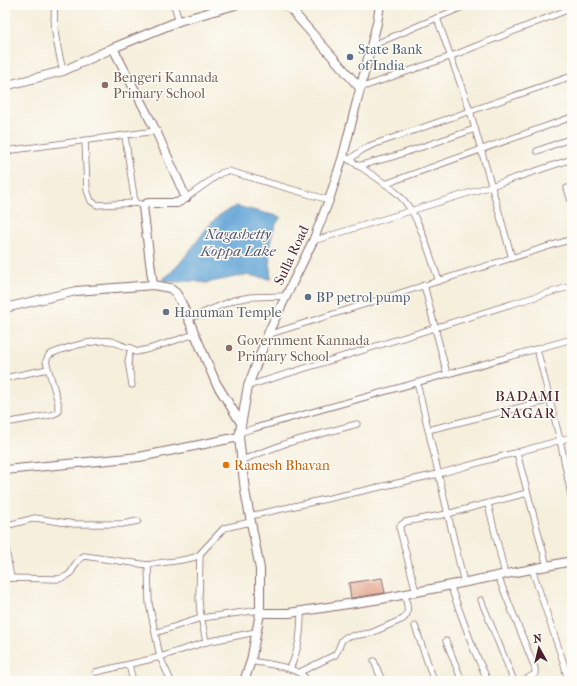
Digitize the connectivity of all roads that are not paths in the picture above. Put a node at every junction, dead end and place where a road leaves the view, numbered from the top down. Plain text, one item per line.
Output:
1 (55, 5) edge
2 (174, 5) edge
3 (235, 5) edge
4 (287, 5) edge
5 (380, 5) edge
6 (467, 5) edge
7 (572, 8) edge
8 (436, 18) junction
9 (179, 21) junction
10 (371, 46) junction
11 (114, 48) junction
12 (450, 57) junction
13 (63, 71) junction
14 (572, 76) edge
15 (5, 84) edge
16 (360, 88) junction
17 (470, 111) junction
18 (572, 117) edge
19 (475, 129) junction
20 (156, 131) junction
21 (125, 136) junction
22 (572, 138) edge
23 (84, 140) junction
24 (480, 149) junction
25 (5, 151) edge
26 (537, 151) dead end
27 (346, 158) junction
28 (572, 159) edge
29 (358, 166) junction
30 (385, 184) junction
31 (491, 186) junction
32 (567, 188) dead end
33 (186, 198) junction
34 (329, 200) junction
35 (135, 203) junction
36 (572, 204) edge
37 (144, 205) junction
38 (411, 211) junction
39 (572, 240) edge
40 (313, 241) junction
41 (512, 258) junction
42 (439, 281) junction
43 (153, 285) junction
44 (424, 286) junction
45 (572, 286) edge
46 (286, 296) junction
47 (5, 308) edge
48 (188, 319) junction
49 (434, 328) junction
50 (195, 334) junction
51 (267, 335) junction
52 (572, 339) edge
53 (132, 348) junction
54 (538, 349) junction
55 (48, 369) junction
56 (446, 374) junction
57 (5, 378) edge
58 (416, 382) junction
59 (132, 385) dead end
60 (248, 386) junction
61 (550, 400) junction
62 (5, 423) edge
63 (357, 424) dead end
64 (428, 430) junction
65 (240, 431) junction
66 (572, 438) edge
67 (560, 440) junction
68 (517, 453) junction
69 (242, 460) junction
70 (5, 470) edge
71 (438, 474) junction
72 (570, 479) edge
73 (527, 493) junction
74 (572, 501) edge
75 (488, 504) junction
76 (447, 514) junction
77 (250, 519) junction
78 (138, 521) dead end
79 (5, 526) edge
80 (5, 544) edge
81 (200, 554) junction
82 (572, 561) edge
83 (148, 565) junction
84 (547, 566) junction
85 (532, 569) junction
86 (501, 575) junction
87 (8, 578) edge
88 (464, 582) junction
89 (450, 585) junction
90 (416, 592) junction
91 (405, 594) junction
92 (481, 600) dead end
93 (301, 611) junction
94 (260, 612) junction
95 (201, 618) junction
96 (415, 626) dead end
97 (256, 632) junction
98 (155, 633) junction
99 (446, 641) dead end
100 (206, 642) junction
101 (160, 657) junction
102 (374, 660) dead end
103 (251, 661) junction
104 (129, 665) junction
105 (290, 669) junction
106 (96, 672) dead end
107 (300, 672) junction
108 (133, 681) edge
109 (171, 681) edge
110 (244, 681) edge
111 (307, 681) edge
112 (382, 681) edge
113 (434, 681) edge
114 (462, 681) edge
115 (488, 681) edge
116 (514, 681) edge
117 (523, 681) edge
118 (568, 681) edge

1 - 13 street
2 - 9 street
3 - 9 street
4 - 16 street
5 - 10 street, Sulla Road
6 - 8 street
7 - 12 street
8 - 10 street
8 - 12 street
9 - 11 street
10 - 16 street, Sulla Road
11 - 13 street
11 - 20 street
12 - 16 street
12 - 17 street
13 - 15 street
14 - 17 street
16 - 27 street, Sulla Road
17 - 19 street
17 - 27 street
18 - 24 street
19 - 24 street
19 - 29 street
20 - 21 street
20 - 33 street
21 - 23 street
21 - 35 street
22 - 26 street
23 - 25 street
23 - 35 street
24 - 30 street
24 - 31 street
27 - 29 street
27 - 34 street, Sulla Road
28 - 31 street
29 - 30 street
30 - 38 street
31 - 38 street
31 - 41 street
32 - 36 street
33 - 34 street
33 - 37 street
34 - 40 street, Sulla Road
35 - 37 street
37 - 43 street
38 - 40 street
38 - 42 street
39 - 41 street
40 - 46 street, Sulla Road
41 - 42 street
42 - 44 street
43 - 47 street
43 - 48 street
44 - 49 street
44 - 51 street
45 - 49 street
46 - 48 street
46 - 51 street, Sulla Road
48 - 50 street
49 - 56 street
49 - 60 street
50 - 53 street
50 - 65 street
51 - 60 street, Sulla Road
52 - 54 street
53 - 55 street
53 - 59 street
54 - 56 street
54 - 61 street
55 - 57 street
55 - 62 street
56 - 58 street
58 - 64 street
58 - 65 street
60 - 65 street, Sulla Road
61 - 64 street
61 - 67 street
63 - 69 street
64 - 71 street
65 - 69 street, Sulla Road
65 - 70 street
66 - 67 street
67 - 68 street
67 - 72 street
68 - 71 street
68 - 73 street
69 - 77 street, Sulla Road
71 - 76 street
71 - 77 street
72 - 74 street
73 - 75 street
73 - 84 street
75 - 76 street
75 - 86 street
76 - 88 street
76 - 90 street
77 - 81 street
77 - 94 street, Sulla Road
78 - 79 street
80 - 87 street
81 - 83 street
81 - 95 street
82 - 84 street
83 - 87 street
83 - 98 street
84 - 85 street
85 - 86 street
85 - 118 street
86 - 88 street
86 - 117 street
88 - 89 street
89 - 90 street
89 - 115 street
90 - 91 street
91 - 93 street
91 - 107 street
92 - 116 street
93 - 94 street
93 - 105 street
94 - 95 street
94 - 97 street, Sulla Road
95 - 98 street
95 - 100 street
96 - 113 street
97 - 100 street
97 - 103 street, Sulla Road
98 - 101 street
99 - 114 street
100 - 101 street
101 - 104 street
101 - 109 street
102 - 112 street
103 - 105 street
103 - 110 street, Sulla Road
104 - 106 street
104 - 108 street
105 - 107 street
107 - 111 street

